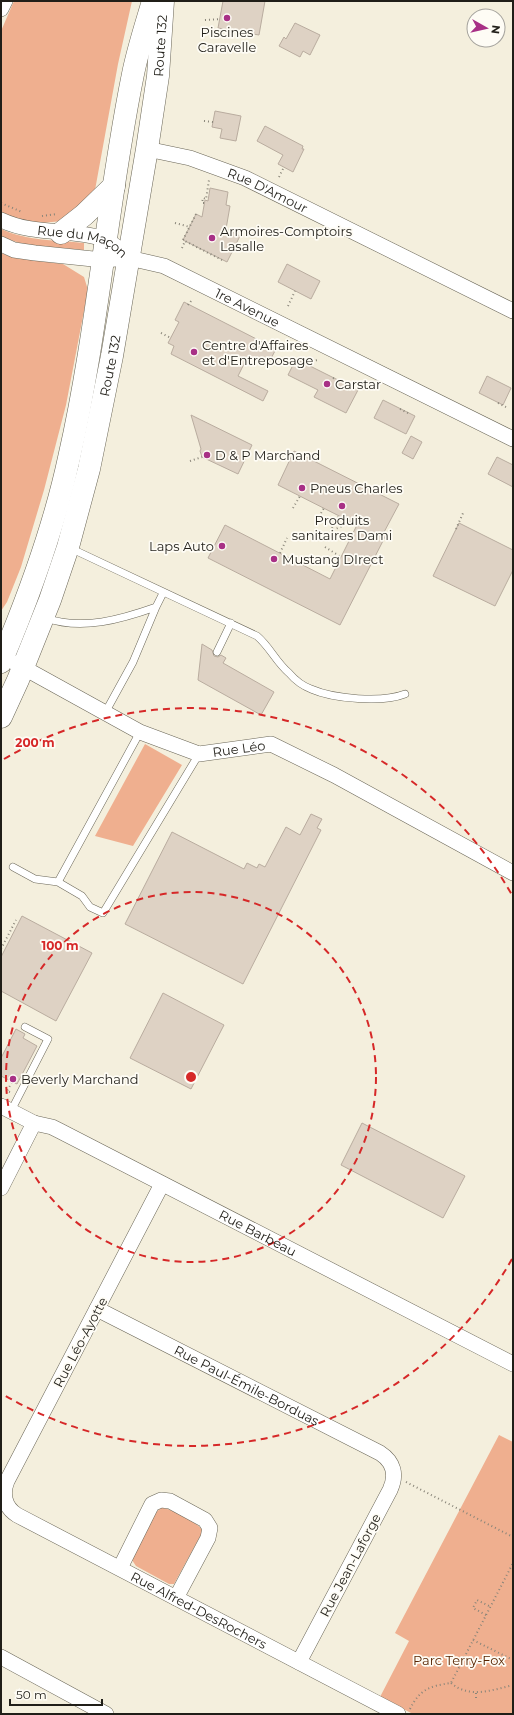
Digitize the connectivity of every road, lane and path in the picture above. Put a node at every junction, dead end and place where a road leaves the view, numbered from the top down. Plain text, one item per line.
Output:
1 (5, 1) edge
2 (153, 1) edge
3 (163, 1) edge
4 (1, 9) edge
5 (220, 19) dead end
6 (205, 20) dead end
7 (204, 121) dead end
8 (213, 122) dead end
9 (147, 149) junction
10 (212, 165) junction
11 (284, 167) dead end
12 (279, 177) dead end
13 (114, 186) junction
14 (1, 203) edge
15 (204, 203) dead end
16 (63, 212) dead end
17 (26, 213) dead end
18 (196, 214) dead end
19 (41, 216) dead end
20 (1, 220) edge
21 (175, 224) dead end
22 (190, 227) junction
23 (61, 233) junction
24 (185, 241) junction
25 (1, 244) edge
26 (182, 248) dead end
27 (104, 250) junction
28 (129, 258) junction
29 (222, 260) dead end
30 (295, 291) dead end
31 (190, 301) dead end
32 (188, 305) dead end
33 (288, 306) dead end
34 (513, 311) edge
35 (161, 333) dead end
36 (171, 338) dead end
37 (318, 360) dead end
38 (304, 362) dead end
39 (333, 378) dead end
40 (337, 380) dead end
41 (498, 403) dead end
42 (506, 407) dead end
43 (400, 409) dead end
44 (408, 413) dead end
45 (513, 439) edge
46 (202, 457) dead end
47 (190, 461) dead end
48 (300, 496) dead end
49 (293, 508) dead end
50 (324, 508) dead end
51 (464, 511) dead end
52 (339, 516) dead end
53 (318, 520) dead end
54 (352, 522) dead end
55 (456, 530) dead end
56 (287, 538) dead end
57 (68, 547) junction
58 (325, 547) dead end
59 (280, 553) dead end
60 (341, 557) dead end
61 (163, 593) junction
62 (23, 606) junction
63 (156, 606) junction
64 (44, 617) junction
65 (1, 621) edge
66 (231, 623) junction
67 (217, 652) dead end
68 (2, 658) edge
69 (23, 668) junction
70 (405, 694) dead end
71 (105, 712) junction
72 (1, 717) edge
73 (140, 732) junction
74 (199, 754) junction
75 (13, 867) dead end
76 (513, 873) edge
77 (58, 882) junction
78 (16, 920) dead end
79 (1, 948) edge
80 (5, 949) dead end
81 (25, 1027) dead end
82 (12, 1082) dead end
83 (7, 1091) dead end
84 (6, 1109) edge
85 (34, 1123) junction
86 (162, 1184) junction
87 (1, 1188) edge
88 (97, 1309) junction
89 (513, 1364) edge
90 (397, 1473) junction
91 (5, 1501) joint
92 (513, 1537) edge
93 (513, 1563) edge
94 (120, 1568) junction
95 (176, 1598) junction
96 (490, 1607) junction
97 (486, 1615) junction
98 (473, 1640) junction
99 (1, 1658) edge
100 (513, 1660) edge
101 (299, 1662) junction
102 (451, 1683) junction
103 (513, 1685) edge
104 (476, 1693) junction
105 (476, 1699) dead end
106 (403, 1713) edge
107 (106, 1714) edge

1 - 4 street
2 - 13 highway, Route 132
3 - 9 highway, Route 132
5 - 6 path
7 - 8 path
9 - 10 street, Rue D'Amour
9 - 28 highway, Route 132
10 - 15 path
10 - 34 street, Rue D'Amour
11 - 12 path
13 - 23 highway
13 - 27 highway, Route 132
14 - 17 path, Rue du Maçon
16 - 19 path, Rue du Maçon
18 - 22 path
20 - 23 street, Rue du Maçon
21 - 22 path
22 - 24 path
23 - 27 street, Rue du Maçon
24 - 26 path
24 - 29 path
25 - 27 street, Rue du Maçon
27 - 28 street, Rue du Maçon
27 - 28 street, Rue du Maçon
27 - 62 highway, Route 132
28 - 45 street, 1re Avenue
28 - 57 highway, Route 132
30 - 33 path
31 - 32 path
35 - 36 path
37 - 38 path
39 - 40 path
41 - 42 path
43 - 44 path
46 - 47 path
48 - 49 path
50 - 53 path
51 - 55 path
52 - 54 path
56 - 59 path
57 - 61 lane
57 - 64 highway, Route 132
58 - 60 path
61 - 63 lane
61 - 66 lane
62 - 65 highway
62 - 68 highway, Route 132
63 - 64 lane
63 - 71 lane
64 - 69 highway, Route 132
66 - 67 lane
66 - 70 lane
68 - 69 street, Rue Léo
69 - 71 street, Rue Léo
69 - 72 highway, Route 132
71 - 73 street, Rue Léo
73 - 74 street, Rue Léo
73 - 77 lane
74 - 76 street, Rue Léo
74 - 77 lane
75 - 77 lane
78 - 79 path
79 - 80 path
81 - 84 lane
82 - 83 path
84 - 85 street, Rue Barbeau
85 - 86 street, Rue Barbeau
85 - 87 street
86 - 88 street, Rue Léo-Ayotte
86 - 89 street, Rue Barbeau
88 - 90 street, Rue Paul-Émile-Borduas
88 - 91 street, Rue Léo-Ayotte
90 - 92 path
90 - 101 street, Rue Jean-Laforge
91 - 94 street, Rue Alfred-DesRochers
93 - 96 path
94 - 95 street, Rue Alfred-DesRochers
94 - 95 street
95 - 101 street, Rue Alfred-DesRochers
96 - 97 path
96 - 97 path
97 - 98 path
98 - 100 path
98 - 102 path
99 - 107 street
101 - 106 street, Rue Alfred-DesRochers
102 - 104 path
102 - 106 path
103 - 104 path
104 - 105 path

